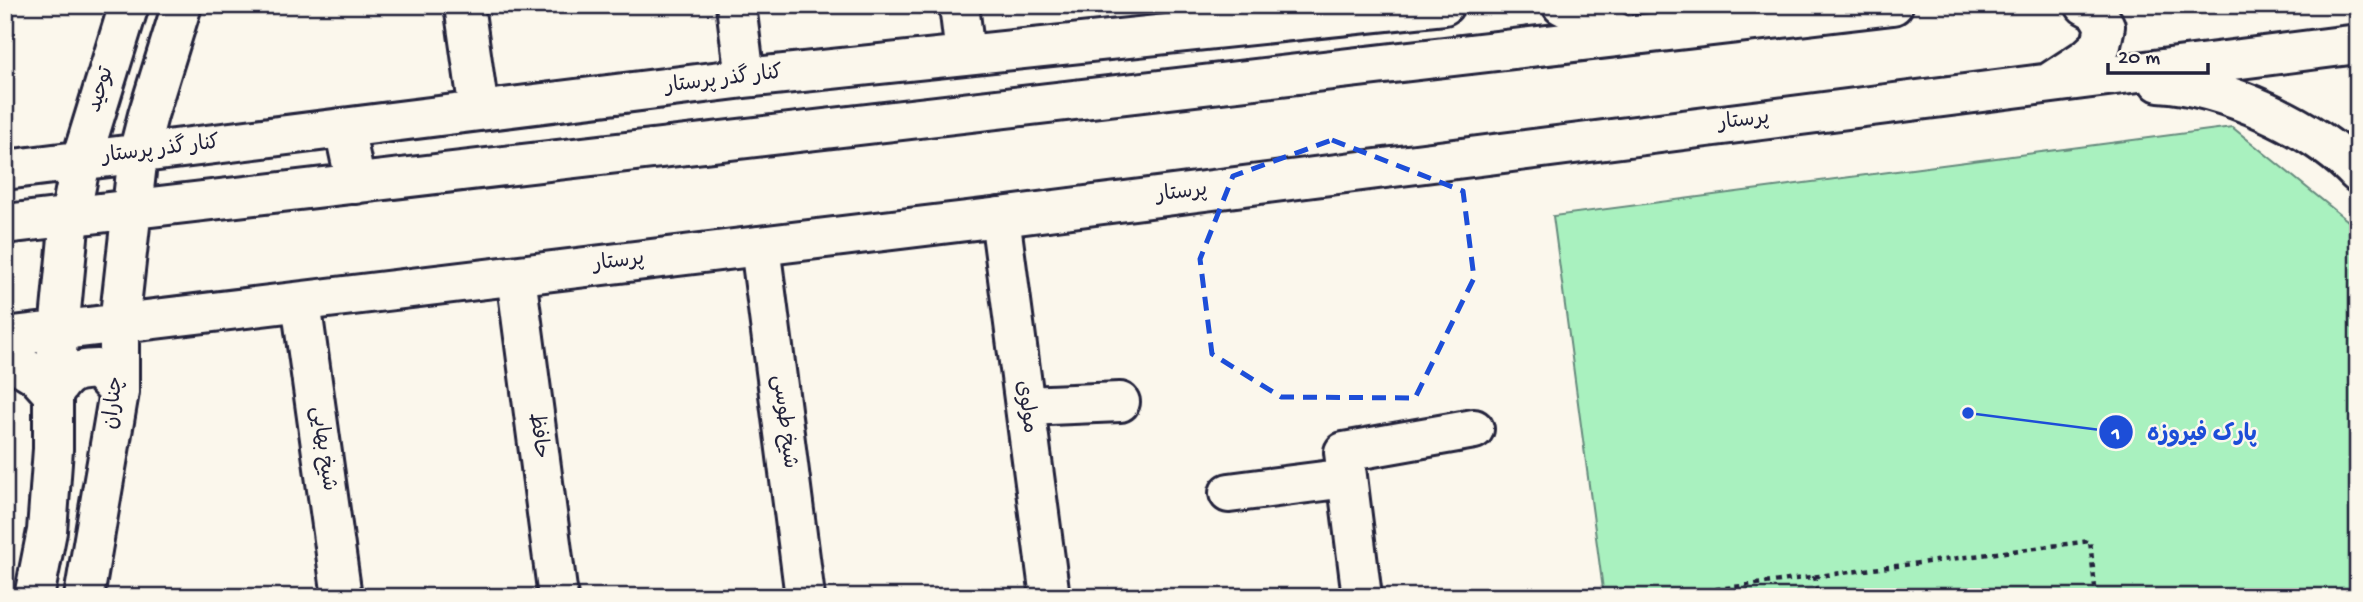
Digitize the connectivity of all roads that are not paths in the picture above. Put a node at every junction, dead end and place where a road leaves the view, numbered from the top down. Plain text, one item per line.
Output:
1 (129, 5) edge
2 (182, 5) edge
3 (464, 5) edge
4 (736, 5) edge
5 (959, 5) edge
6 (1562, 5) edge
7 (1893, 5) edge
8 (2085, 5) edge
9 (1432, 6) edge
10 (1625, 36) junction
11 (2358, 44) edge
12 (965, 55) junction
13 (745, 78) junction
14 (2101, 78) junction
15 (2052, 82) junction
16 (479, 111) junction
17 (344, 128) junction
18 (138, 154) junction
19 (81, 161) junction
20 (5, 170) edge
21 (2358, 173) edge
22 (356, 184) junction
23 (132, 208) junction
24 (71, 217) junction
25 (1000, 217) junction
26 (5, 224) edge
27 (760, 246) junction
28 (516, 276) junction
29 (301, 302) junction
30 (217, 312) junction
31 (119, 324) junction
32 (59, 330) junction
33 (5, 337) edge
34 (5, 356) edge
35 (119, 392) junction
36 (53, 394) junction
37 (1120, 402) dead end
38 (1025, 406) junction
39 (1474, 429) dead end
40 (1347, 478) junction
41 (1229, 493) dead end
42 (34, 597) edge
43 (84, 597) edge
44 (342, 597) edge
45 (558, 597) edge
46 (805, 597) edge
47 (1050, 597) edge
48 (1362, 597) edge

1 - 19 main road, توحید
2 - 18 main road
3 - 16 main road
4 - 13 main road
5 - 12 main road
6 - 10 main road
7 - 10 main road
8 - 15 main road
9 - 12 main road, کنار گذر پرستار
10 - 22 main road
11 - 14 main road, پرستار
12 - 13 main road, کنار گذر پرستار
13 - 16 main road, کنار گذر پرستار
14 - 15 main road, پرستار
14 - 21 main road
15 - 25 main road, پرستار
16 - 17 main road, کنار گذر پرستار
17 - 18 main road, کنار گذر پرستار
17 - 22 main road
18 - 19 main road, کنار گذر پرستار
18 - 23 main road
19 - 20 main road, کنار گذر پرستار
19 - 24 main road, توحید
22 - 23 main road
23 - 24 main road
23 - 31 main road, چناران
24 - 26 main road
24 - 32 main road
25 - 27 main road, پرستار
25 - 38 main road, مولوی
27 - 28 main road, پرستار
27 - 46 main road, شیخ طوسی
28 - 29 main road, پرستار
28 - 45 main road, حافظ
29 - 30 main road, پرستار
29 - 44 main road, شیخ بهایی
30 - 31 main road, پرستار
30 - 35 main road
31 - 32 main road, پرستار
31 - 35 main road, چناران
32 - 33 main road, پرستار
32 - 36 main road
34 - 36 main road
35 - 36 main road
35 - 43 main road, چناران
36 - 42 main road
37 - 38 main road
38 - 47 main road, مولوی
39 - 40 main road
40 - 41 main road
40 - 48 main road

